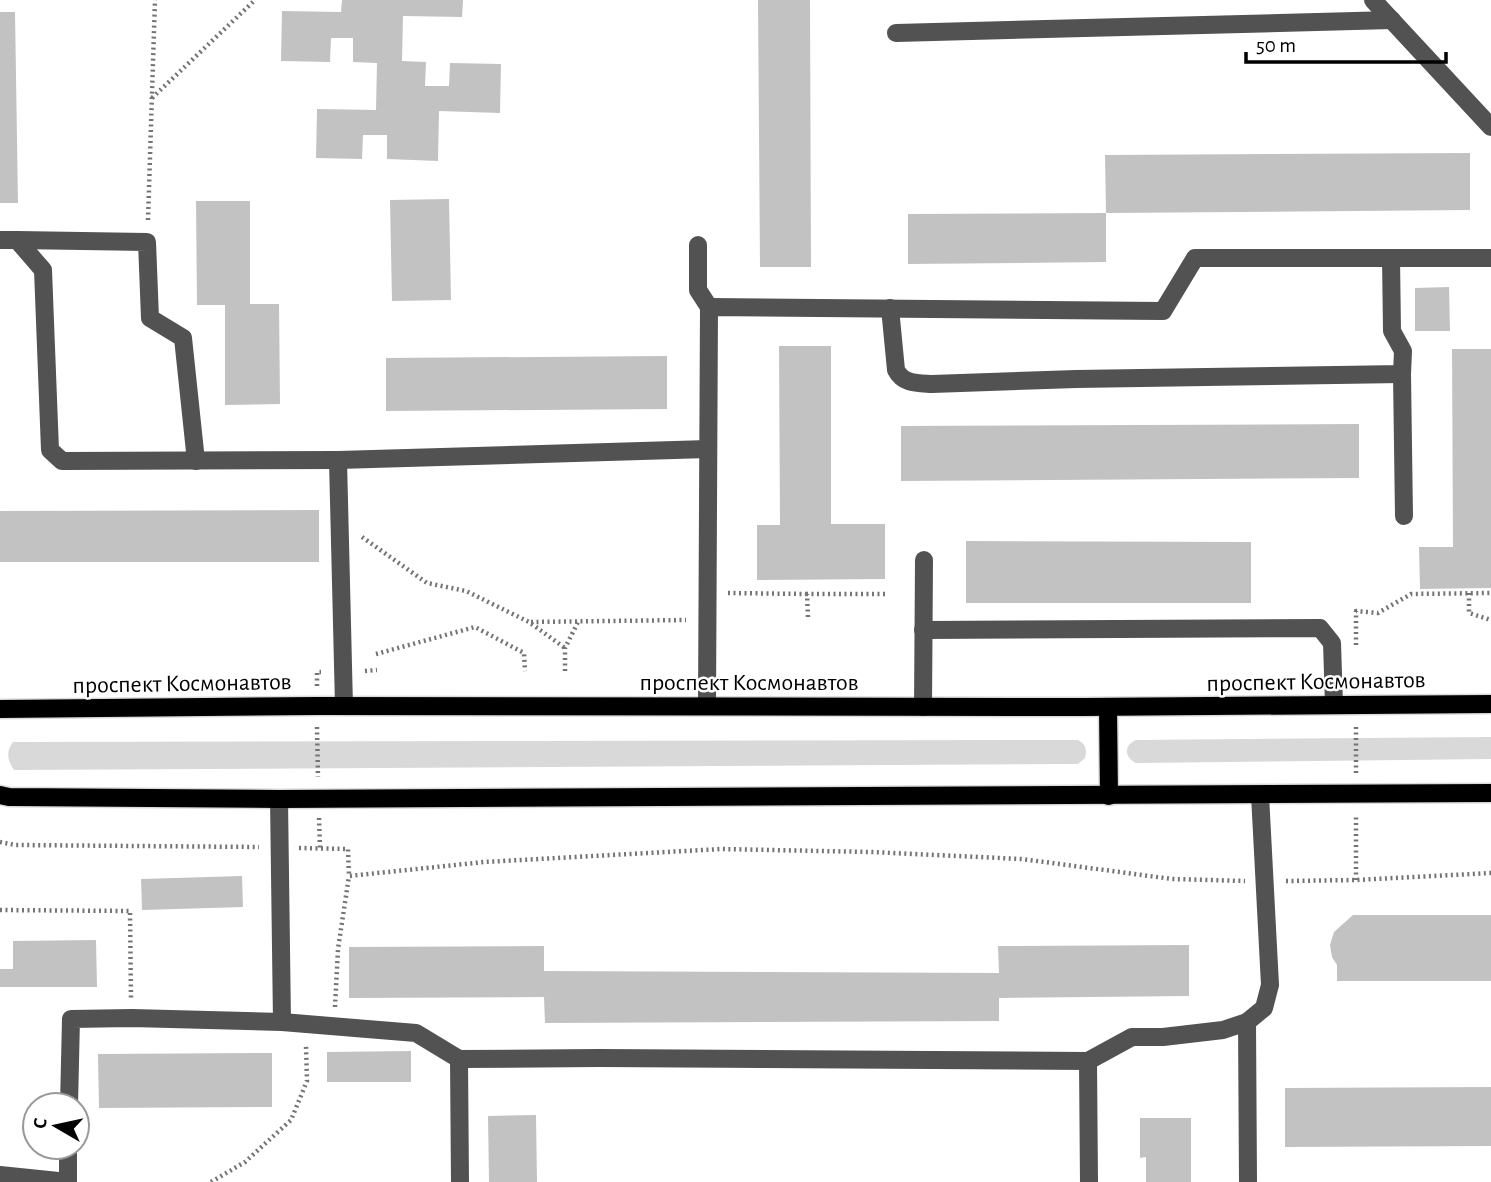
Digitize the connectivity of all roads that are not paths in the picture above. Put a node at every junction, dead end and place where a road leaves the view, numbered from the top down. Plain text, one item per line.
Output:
1 (1373, 0) edge
2 (1391, 20) junction
3 (896, 33) dead end
4 (1491, 127) edge
5 (9, 240) edge
6 (698, 245) dead end
7 (1391, 258) junction
8 (1491, 258) edge
9 (709, 307) junction
10 (890, 308) junction
11 (1402, 374) junction
12 (708, 449) junction
13 (338, 460) junction
14 (196, 461) junction
15 (1404, 516) dead end
16 (924, 559) dead end
17 (923, 630) junction
18 (1491, 704) edge
19 (1334, 705) junction
20 (344, 706) junction
21 (707, 706) junction
22 (923, 707) junction
23 (1108, 707) junction
24 (2, 712) edge
25 (3, 793) edge
26 (1491, 793) edge
27 (1260, 795) junction
28 (1109, 796) junction
29 (279, 799) junction
30 (282, 1022) junction
31 (1247, 1022) junction
32 (459, 1059) junction
33 (1088, 1062) junction
34 (69, 1091) edge
35 (68, 1161) edge
36 (0, 1175) edge
37 (69, 1182) edge
38 (460, 1182) edge
39 (1090, 1182) edge
40 (1248, 1182) edge

1 - 2 lane
2 - 3 lane
2 - 4 lane
5 - 14 lane
5 - 14 lane
6 - 9 lane
7 - 8 lane
7 - 10 lane
7 - 11 lane
9 - 10 lane
9 - 12 lane
10 - 11 lane
11 - 15 lane
12 - 13 lane
12 - 21 lane
13 - 14 lane
13 - 20 lane
16 - 17 lane
17 - 19 lane
17 - 22 lane
18 - 19 main road, проспект Космонавтов
19 - 23 main road, проспект Космонавтов
20 - 21 main road, проспект Космонавтов
20 - 24 main road, проспект Космонавтов
21 - 22 main road, проспект Космонавтов
22 - 23 main road, проспект Космонавтов
23 - 28 main road
25 - 29 main road
26 - 27 main road
27 - 28 main road
27 - 31 lane
28 - 29 main road
29 - 30 lane
30 - 32 lane
30 - 34 lane
31 - 33 lane
31 - 40 lane
32 - 33 lane
32 - 38 lane
33 - 39 lane
35 - 37 lane
36 - 37 lane

